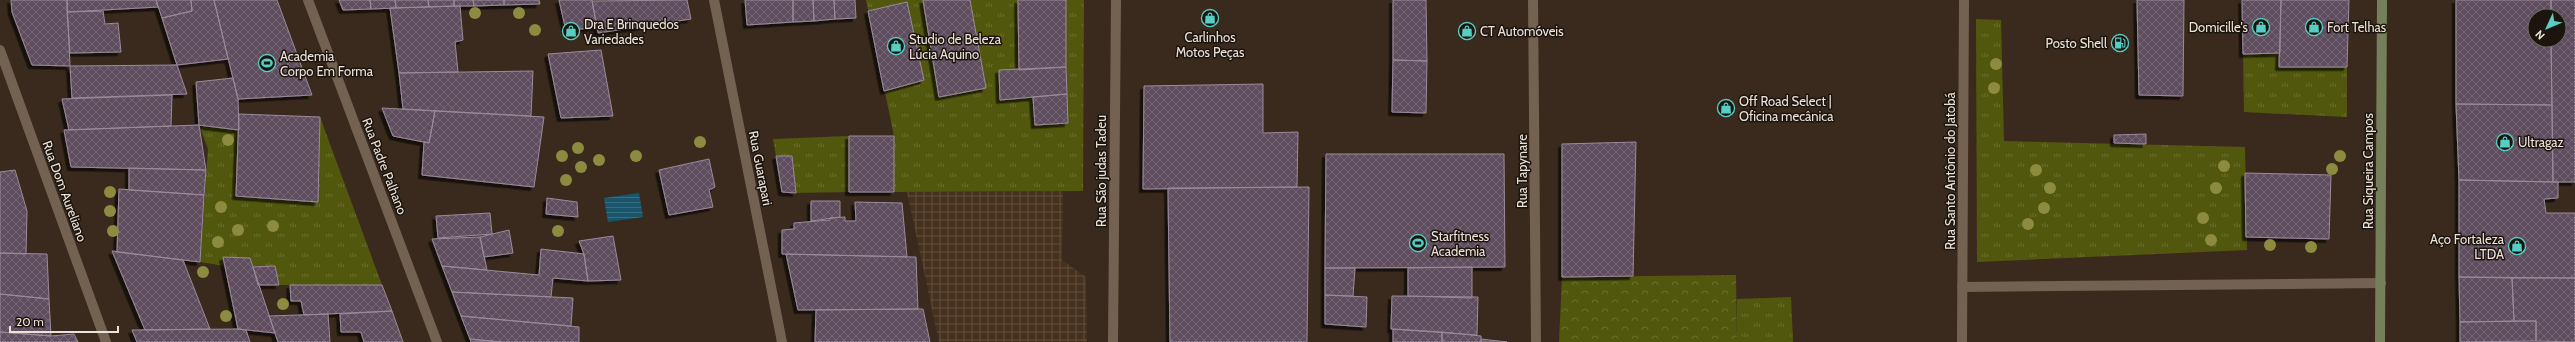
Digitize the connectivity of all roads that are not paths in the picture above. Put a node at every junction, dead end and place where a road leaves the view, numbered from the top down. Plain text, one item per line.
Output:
1 (308, 0) edge
2 (714, 0) edge
3 (1116, 0) edge
4 (1534, 0) edge
5 (1964, 0) edge
6 (2382, 0) edge
7 (0, 50) edge
8 (2381, 283) junction
9 (1962, 287) junction
10 (106, 342) edge
11 (438, 342) edge
12 (782, 342) edge
13 (1113, 342) edge
14 (1536, 342) edge
15 (1962, 342) edge
16 (2380, 342) edge

1 - 11 street, Rua Padre Palhano
2 - 12 street, Rua Guarapari
3 - 13 street, Rua São judas Tadeu
4 - 14 street, Rua Tapynare
5 - 9 street, Rua Santo Antônio do Jatobá
6 - 8 street, Rua Siqueira Campos
7 - 10 street, Rua Dom Aureliano
8 - 9 street
8 - 16 street, Rua Siqueira Campos
9 - 15 street, Rua Santo Antônio do Jatobá

